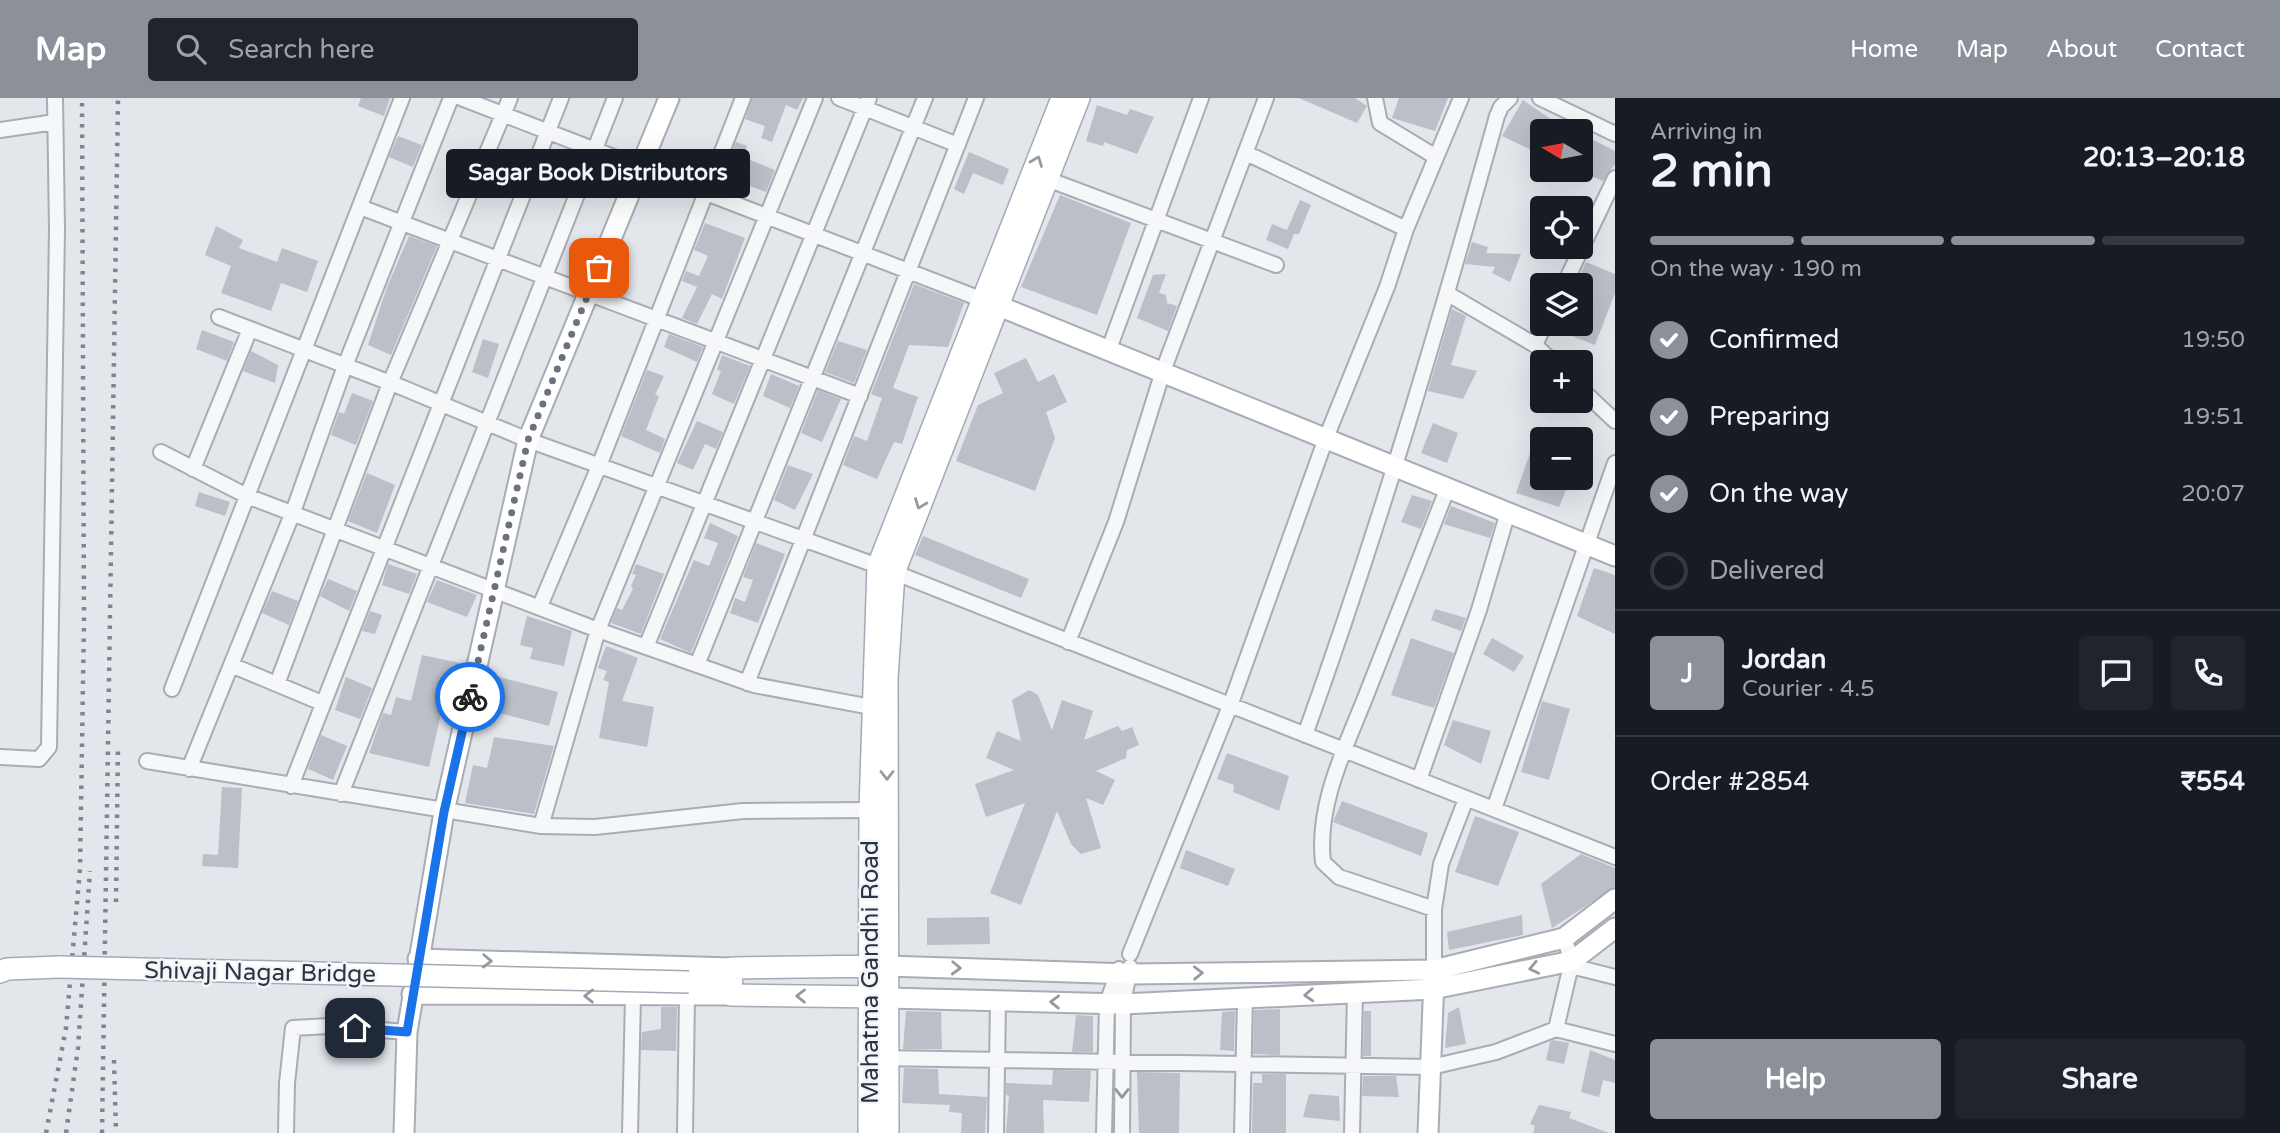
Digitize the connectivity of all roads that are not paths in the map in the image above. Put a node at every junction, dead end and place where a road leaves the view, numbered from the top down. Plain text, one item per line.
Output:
1 (55, 98) edge
2 (402, 98) edge
3 (451, 98) edge
4 (461, 98) edge
5 (510, 98) edge
6 (561, 98) edge
7 (615, 98) edge
8 (669, 98) edge
9 (743, 98) edge
10 (815, 98) edge
11 (839, 98) edge
12 (925, 98) edge
13 (976, 98) edge
14 (1062, 98) edge
15 (1079, 98) edge
16 (1201, 98) edge
17 (1266, 98) edge
18 (1375, 98) edge
19 (1461, 98) edge
20 (1510, 98) edge
21 (1540, 98) edge
22 (867, 103) edge
23 (504, 114) junction
24 (55, 122) junction
25 (913, 127) junction
26 (0, 130) edge
27 (548, 131) junction
28 (1615, 134) edge
29 (958, 145) junction
30 (594, 149) junction
31 (1246, 153) junction
32 (1436, 157) junction
33 (640, 167) junction
34 (1615, 178) edge
35 (1047, 179) junction
36 (706, 192) junction
37 (360, 207) junction
38 (766, 215) junction
39 (1157, 218) junction
40 (402, 223) junction
41 (1406, 229) junction
42 (814, 233) junction
43 (1213, 240) junction
44 (451, 241) junction
45 (863, 252) junction
46 (498, 259) junction
47 (1276, 265) dead end
48 (909, 270) junction
49 (1570, 273) edge
50 (544, 276) junction
51 (589, 293) junction
52 (1448, 293) junction
53 (990, 302) junction
54 (219, 317) dead end
55 (656, 319) junction
56 (250, 329) junction
57 (1539, 336) edge
58 (717, 342) junction
59 (1535, 345) junction
60 (1109, 349) junction
61 (1540, 350) edge
62 (304, 351) junction
63 (763, 359) junction
64 (345, 366) junction
65 (1163, 371) junction
66 (813, 378) junction
67 (390, 383) junction
68 (860, 396) junction
69 (1593, 400) edge
70 (441, 404) junction
71 (1615, 421) edge
72 (487, 423) junction
73 (1326, 438) junction
74 (528, 440) junction
75 (161, 452) dead end
76 (1615, 463) edge
77 (599, 466) junction
78 (1395, 466) junction
79 (193, 469) junction
80 (655, 486) junction
81 (1448, 487) junction
82 (247, 496) junction
83 (704, 504) junction
84 (293, 512) junction
85 (1508, 512) junction
86 (755, 523) junction
87 (337, 528) junction
88 (803, 540) junction
89 (1585, 544) junction
90 (386, 547) junction
91 (1615, 556) edge
92 (429, 565) junction
93 (886, 570) junction
94 (493, 591) junction
95 (540, 606) junction
96 (598, 630) junction
97 (1068, 642) junction
98 (646, 647) junction
99 (232, 665) junction
100 (698, 665) junction
101 (747, 683) junction
102 (277, 684) junction
103 (172, 689) dead end
104 (322, 703) junction
105 (1230, 706) junction
106 (879, 709) junction
107 (1305, 735) junction
108 (1345, 751) junction
109 (0, 757) edge
110 (147, 761) dead end
111 (189, 769) junction
112 (1419, 780) junction
113 (291, 786) junction
114 (341, 794) junction
115 (1466, 799) junction
116 (1494, 809) junction
117 (870, 810) junction
118 (444, 812) junction
119 (541, 826) junction
120 (1615, 857) edge
121 (1615, 899) edge
122 (1434, 909) junction
123 (1615, 928) edge
124 (1564, 938) junction
125 (418, 959) junction
126 (1571, 964) junction
127 (878, 966) junction
128 (0, 972) edge
129 (1123, 974) junction
130 (1615, 977) edge
131 (1434, 979) junction
132 (731, 982) junction
133 (688, 989) junction
134 (412, 993) junction
135 (1355, 993) junction
136 (633, 996) junction
137 (878, 997) junction
138 (1245, 998) junction
139 (998, 1000) junction
140 (1115, 1003) junction
141 (1556, 1029) junction
142 (407, 1032) junction
143 (1615, 1044) edge
144 (880, 1058) junction
145 (997, 1060) junction
146 (1106, 1062) junction
147 (1123, 1063) junction
148 (1245, 1065) junction
149 (1352, 1066) junction
150 (1430, 1068) junction
151 (286, 1133) edge
152 (404, 1133) edge
153 (630, 1133) edge
154 (685, 1133) edge
155 (869, 1133) edge
156 (888, 1133) edge
157 (996, 1133) edge
158 (1104, 1133) edge
159 (1122, 1133) edge
160 (1242, 1133) edge
161 (1352, 1133) edge
162 (1428, 1133) edge

1 - 24 street
2 - 37 street
3 - 40 street
4 - 23 street
5 - 23 street
6 - 27 street
7 - 30 street
8 - 33 main road
9 - 36 street
10 - 38 street
11 - 22 street
12 - 25 street
13 - 29 street
53 -> 14 main road
15 - 35 main road
16 - 39 street
17 - 31 street
18 - 32 street
19 - 32 street
20 - 52 street
21 - 28 street
22 - 25 street
22 - 42 street
23 - 27 street
23 - 44 street
24 - 26 street
24 - 109 street
25 - 29 street
25 - 45 street
27 - 30 street
27 - 46 street
29 - 48 street
30 - 33 street
30 - 50 street
31 - 41 street
31 - 43 street
32 - 41 street
33 - 36 street
33 - 51 main road
34 - 49 street
35 - 39 street
35 - 53 main road
36 - 38 street
36 - 55 street
37 - 40 street
37 - 62 street
38 - 42 street
38 - 58 street
39 - 43 street
39 - 60 street
40 - 44 street
40 - 64 street
41 - 73 street
42 - 45 street
42 - 63 street
43 - 47 street
43 - 65 street
44 - 46 street
44 - 67 street
45 - 48 street
45 - 66 street
46 - 50 street
46 - 70 street
48 - 53 street
48 - 68 street
50 - 51 street
50 - 72 street
51 - 55 street
51 - 74 main road
52 - 59 street
52 - 78 street
53 - 60 main road
53 - 93 main road
54 - 56 street
55 - 58 street
55 - 77 street
56 - 62 street
56 - 79 street
57 - 59 street
58 - 63 street
58 - 80 street
59 - 61 street
60 - 65 main road
62 - 64 street
62 - 82 street
63 - 66 street
63 - 83 street
64 - 67 street
64 - 84 street
65 - 73 main road
65 - 97 street
66 - 68 street
66 - 86 street
67 - 70 street
67 - 87 street
68 - 88 street
69 - 71 street
70 - 72 street
70 - 90 street
72 - 74 street
72 - 92 street
73 - 78 main road
73 - 105 street
74 - 77 street
74 - 94 main road
75 - 79 street
76 - 89 street
77 - 80 street
77 - 95 street
78 - 81 main road
78 - 107 street
79 - 82 street
80 - 83 street
80 - 96 street
81 - 85 main road
81 - 108 street
82 - 84 street
82 - 103 street
83 - 86 street
83 - 98 street
84 - 87 street
84 - 99 street
85 - 89 main road
85 - 112 street
86 - 88 street
86 - 100 street
87 - 90 street
87 - 102 street
88 - 93 street
88 - 101 street
89 - 91 main road
89 - 116 street
90 - 92 street
90 - 104 street
92 - 94 street
92 - 114 street
93 - 97 street
93 - 106 main road
94 - 95 street
94 - 118 main road
95 - 96 street
96 - 98 street
96 - 119 street
97 - 105 street
98 - 100 street
99 - 102 street
99 - 111 street
100 - 101 street
101 - 106 street
102 - 104 street
104 - 113 street
105 - 107 street
105 - 129 street
106 - 117 main road, Mahatma Gandhi Road
106 -> 127 main road
107 - 108 street
108 - 112 street
108 - 122 street
110 - 111 street
111 - 113 street
112 - 115 street
113 - 114 street
114 - 118 street
115 - 116 street
115 - 122 street
116 - 120 street
117 - 119 street
117 - 127 main road, Mahatma Gandhi Road
118 - 119 street
118 - 125 main road
121 - 124 main road
122 - 131 street
123 - 126 main road
124 - 126 street
124 - 131 main road
125 -> 132 main road
125 - 134 main road
126 - 130 street
126 -> 131 main road
126 - 141 street
127 -> 129 main road
127 - 132 main road
127 - 137 main road, Mahatma Gandhi Road
128 - 133 main road, Shivaji Nagar Bridge, bridge
129 -> 131 main road
129 - 140 street
131 - 135 main road
131 - 150 main road
132 - 133 main road, Shivaji Nagar Bridge
137 -> 132 main road
133 - 136 main road
133 - 154 street
136 -> 134 main road
134 - 142 main road
135 -> 138 main road
135 - 149 street
136 - 153 street
137 - 139 main road
137 - 144 main road, Mahatma Gandhi Road
138 - 140 main road
138 - 148 street
140 -> 139 main road
139 - 145 street
140 - 146 street
140 - 147 street
141 - 143 street
141 - 150 street
142 - 151 street
142 - 152 main road
144 - 145 street
144 - 155 main road, Mahatma Gandhi Road
144 - 156 main road
145 - 146 street
145 - 157 street
146 - 147 street
146 - 158 street
147 - 148 street
147 -> 159 street
148 - 149 street
148 - 160 street
149 - 150 street
149 - 161 street
150 - 162 main road

